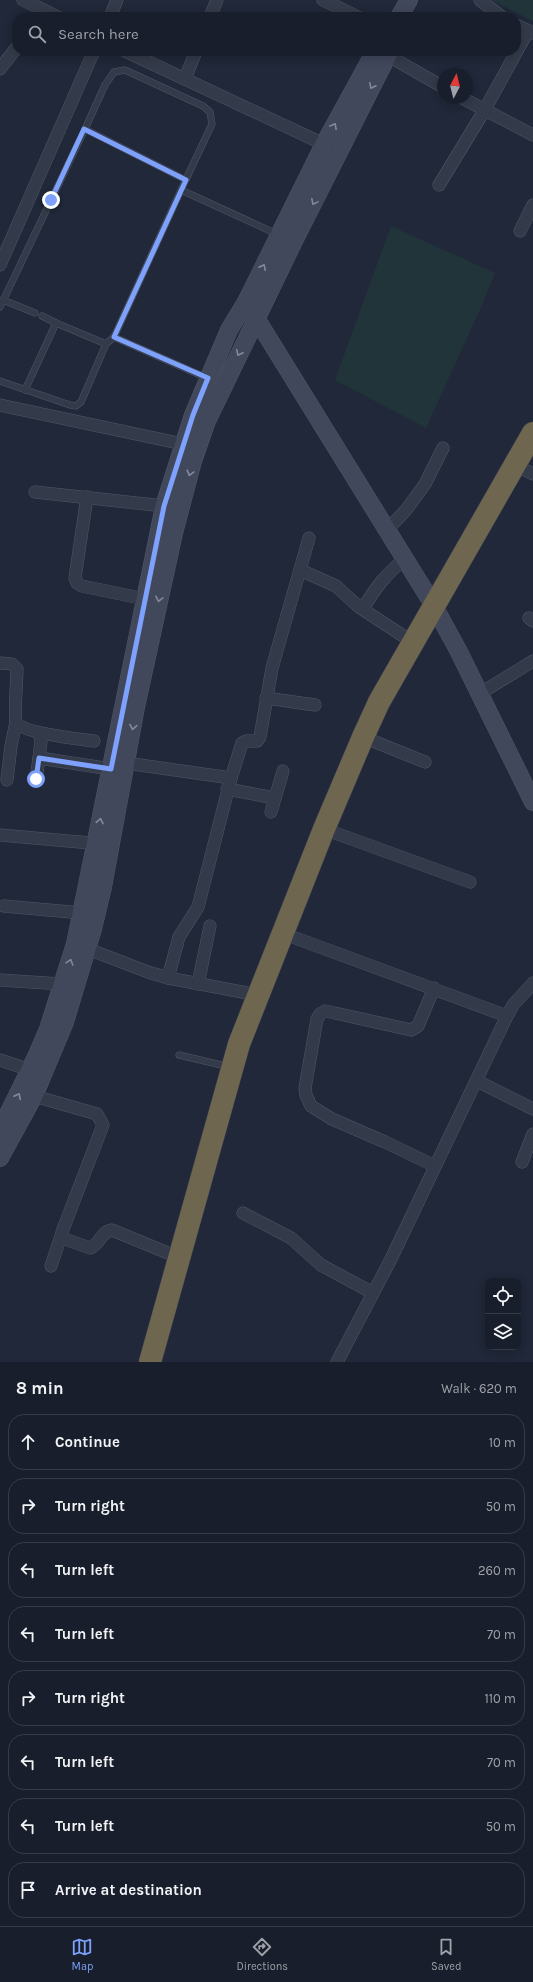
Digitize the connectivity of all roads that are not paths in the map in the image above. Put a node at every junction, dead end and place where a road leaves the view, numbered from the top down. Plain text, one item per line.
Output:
1 (23, 0) edge
2 (117, 0) edge
3 (217, 0) edge
4 (323, 0) edge
5 (409, 0) edge
6 (480, 0) edge
7 (37, 12) edge
8 (112, 12) edge
9 (212, 12) edge
10 (348, 12) edge
11 (402, 12) edge
12 (496, 12) edge
13 (521, 28) edge
14 (530, 32) edge
15 (521, 47) edge
16 (12, 53) edge
17 (92, 56) edge
18 (136, 56) edge
19 (194, 56) edge
20 (381, 56) edge
21 (382, 56) edge
22 (391, 56) edge
23 (516, 56) edge
24 (0, 69) edge
25 (185, 79) junction
26 (437, 83) edge
27 (472, 104) edge
28 (484, 111) junction
29 (84, 129) junction
30 (533, 135) edge
31 (324, 144) junction
32 (340, 153) junction
33 (186, 180) junction
34 (439, 185) dead end
35 (181, 190) junction
36 (533, 205) edge
37 (520, 231) dead end
38 (279, 234) junction
39 (0, 265) edge
40 (3, 300) junction
41 (246, 302) junction
42 (0, 307) edge
43 (35, 313) dead end
44 (42, 316) dead end
45 (256, 318) junction
46 (56, 322) junction
47 (114, 337) junction
48 (106, 344) junction
49 (0, 381) edge
50 (215, 382) junction
51 (25, 390) junction
52 (0, 405) edge
53 (533, 433) edge
54 (183, 444) junction
55 (443, 448) dead end
56 (524, 469) edge
57 (35, 492) dead end
58 (87, 498) junction
59 (164, 506) junction
60 (387, 530) junction
61 (309, 538) dead end
62 (405, 559) junction
63 (300, 570) junction
64 (145, 599) junction
65 (434, 606) junction
66 (363, 609) junction
67 (414, 643) junction
68 (533, 661) edge
69 (0, 663) edge
70 (479, 694) junction
71 (266, 698) junction
72 (315, 705) dead end
73 (16, 722) junction
74 (39, 733) junction
75 (363, 737) junction
76 (94, 741) dead end
77 (39, 758) junction
78 (425, 762) dead end
79 (119, 766) junction
80 (283, 771) dead end
81 (36, 779) dead end
82 (7, 780) dead end
83 (229, 784) junction
84 (275, 798) junction
85 (532, 799) edge
86 (271, 812) dead end
87 (324, 829) junction
88 (0, 835) edge
89 (103, 844) junction
90 (470, 882) dead end
91 (4, 906) dead end
92 (82, 913) junction
93 (210, 926) dead end
94 (282, 933) junction
95 (88, 949) junction
96 (168, 978) junction
97 (0, 980) edge
98 (533, 983) edge
99 (62, 984) junction
100 (198, 984) junction
101 (434, 988) junction
102 (258, 995) junction
103 (507, 1016) junction
104 (178, 1055) dead end
105 (0, 1060) edge
106 (231, 1067) junction
107 (30, 1070) junction
108 (477, 1081) junction
109 (34, 1096) junction
110 (533, 1109) edge
111 (0, 1130) edge
112 (533, 1134) edge
113 (0, 1158) edge
114 (522, 1162) dead end
115 (435, 1166) junction
116 (243, 1213) dead end
117 (61, 1236) junction
118 (180, 1258) junction
119 (51, 1266) dead end
120 (373, 1293) junction
121 (150, 1362) edge
122 (337, 1362) edge

1 - 7 street
2 - 8 street
3 - 9 street
4 - 10 street
5 - 11 street
6 - 12 street
13 - 14 street
14 - 15 street
16 - 24 street
17 - 39 street
18 - 25 street
19 - 25 street
31 -> 20 street
21 -> 32 street
22 - 26 street
23 - 28 street
25 - 31 street
27 - 28 street
28 - 30 street
28 - 34 street
29 - 33 lane
29 - 33 lane
29 - 40 lane
31 - 32 street
31 - 38 street
32 -> 45 street
33 - 35 lane
35 - 38 lane
35 - 47 lane
36 - 37 street
41 -> 38 street
40 - 42 lane
40 - 43 lane
41 - 45 street
41 - 50 street
44 - 46 lane
45 -> 50 street
45 - 60 street
46 - 48 lane
46 - 51 lane
47 - 48 lane
47 - 50 lane
48 - 51 lane
49 - 51 lane
50 - 54 street
50 -> 79 street
52 - 54 street
53 - 56 highway
54 - 59 street
55 - 60 street
56 - 65 highway
57 - 58 street
58 - 59 street
58 - 64 street
59 - 64 street
60 - 62 street
61 - 63 street
62 - 65 street
62 - 66 street
63 - 66 street
63 - 71 street
64 - 79 street
65 - 67 highway
65 - 70 street
66 - 67 street
67 - 75 highway
68 - 70 street
69 - 73 street
70 - 85 street
71 - 72 street
71 - 83 street
73 - 74 street
73 - 82 street
74 - 76 street
74 - 77 street
75 - 78 street
75 - 87 highway
77 - 79 street
77 - 81 street
79 - 83 street
79 - 89 street
80 - 84 street
83 - 84 street
83 - 96 street
84 - 86 street
87 - 90 street
87 - 94 highway
88 - 89 street
89 - 92 street
89 - 95 street
91 - 92 street
99 -> 92 street
93 - 100 street
94 - 101 street
94 - 102 highway
95 - 96 street
95 - 109 street
96 - 100 street
97 - 99 street
98 - 103 street
99 - 107 street
100 - 102 street
101 - 103 street
101 - 115 street
102 - 106 highway
103 - 108 street
104 - 106 lane
105 - 107 street
106 - 118 highway
111 -> 107 street
108 - 110 street
108 - 115 street
109 - 113 street
109 - 117 street
112 - 114 street
115 - 120 street
116 - 120 street
117 - 118 street
117 - 119 street
118 - 121 highway
120 - 122 street

